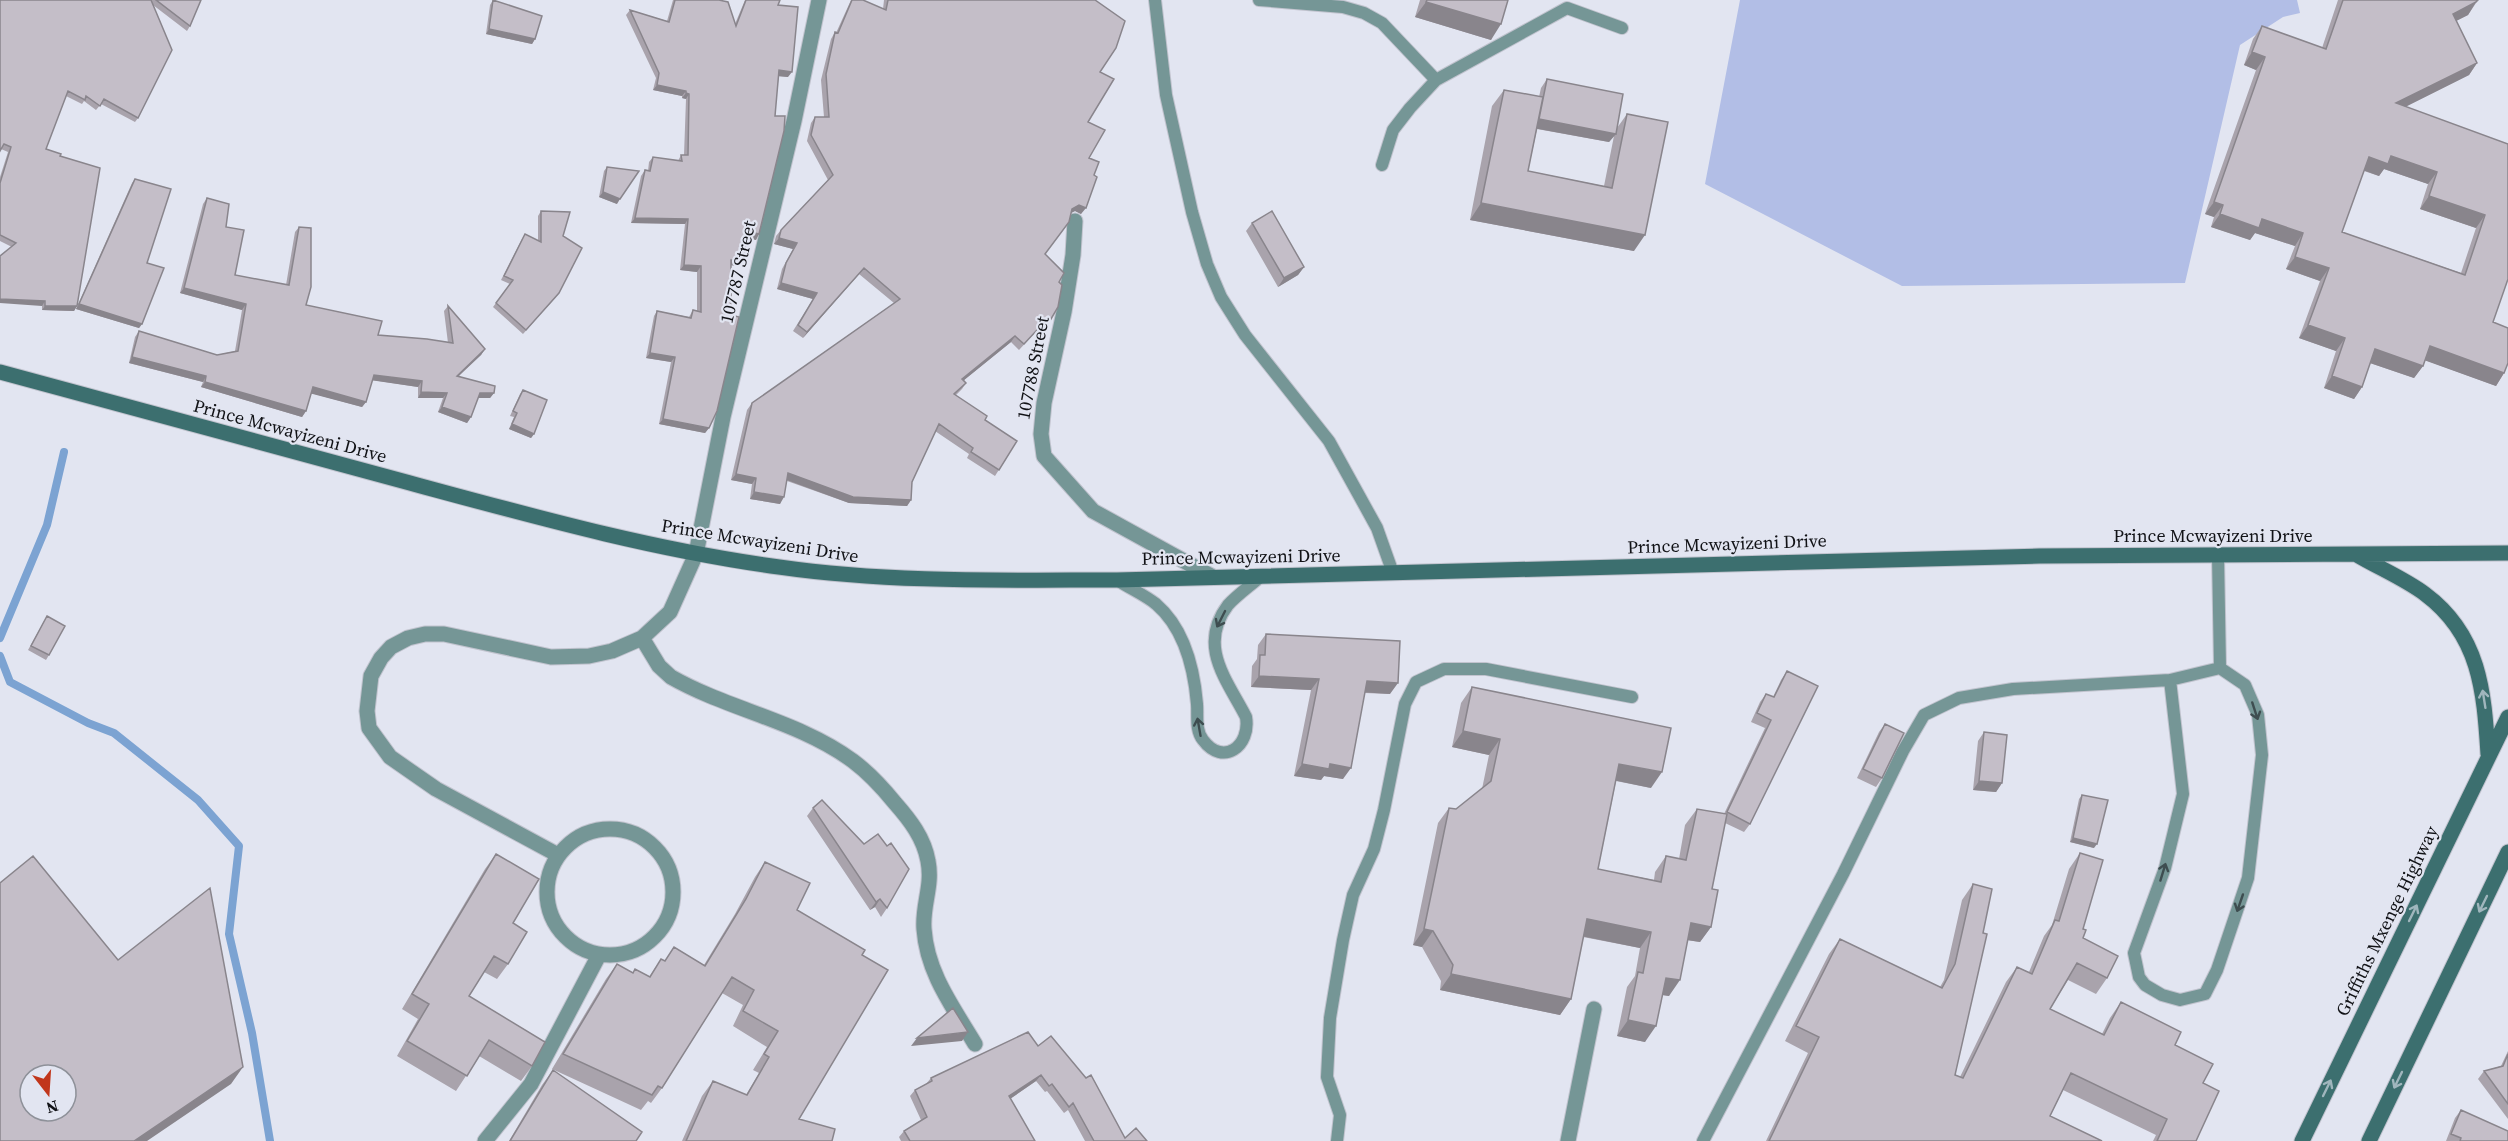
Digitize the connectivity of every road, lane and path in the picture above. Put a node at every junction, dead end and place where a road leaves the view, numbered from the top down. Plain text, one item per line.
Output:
1 (819, 0) edge
2 (1155, 0) edge
3 (1259, 0) edge
4 (1622, 28) dead end
5 (1436, 80) junction
6 (1382, 165) dead end
7 (1075, 221) dead end
8 (0, 372) edge
9 (2508, 553) edge
10 (696, 554) junction
11 (2218, 555) junction
12 (2356, 555) junction
13 (1393, 573) junction
14 (1213, 577) junction
15 (1260, 577) junction
16 (1117, 580) junction
17 (642, 638) junction
18 (2220, 668) junction
19 (2170, 680) junction
20 (1632, 697) dead end
21 (2508, 717) edge
22 (2488, 757) junction
23 (2508, 852) edge
24 (558, 855) junction
25 (599, 955) junction
26 (1594, 1009) dead end
27 (975, 1044) dead end
28 (485, 1141) edge
29 (1337, 1141) edge
30 (1568, 1141) edge
31 (1702, 1141) edge
32 (2302, 1141) edge
33 (2369, 1141) edge

1 - 10 street, 107787 Street
2 - 13 lane
3 - 5 lane
4 - 5 lane
5 - 6 lane
7 - 14 street, 107788 Street
8 - 10 street, Prince Mcwayizeni Drive
9 - 12 street, Prince Mcwayizeni Drive
10 - 16 street, Prince Mcwayizeni Drive
10 - 17 street, 107787 Street
11 - 12 street, Prince Mcwayizeni Drive
11 - 13 street, Prince Mcwayizeni Drive
11 - 18 lane
22 -> 12 street
13 - 15 street, Prince Mcwayizeni Drive
14 - 15 street, Prince Mcwayizeni Drive
14 - 16 street, Prince Mcwayizeni Drive
15 -> 16 lane
17 - 24 street, 107787 Street
17 - 27 street
18 - 19 lane
18 -> 19 lane
19 - 31 lane
20 - 29 lane
21 - 22 street, Griffiths Mxenge Highway
32 -> 22 street, Griffiths Mxenge Highway
23 -> 33 street
24 - 25 street
24 - 25 street
25 - 28 street
26 - 30 street

